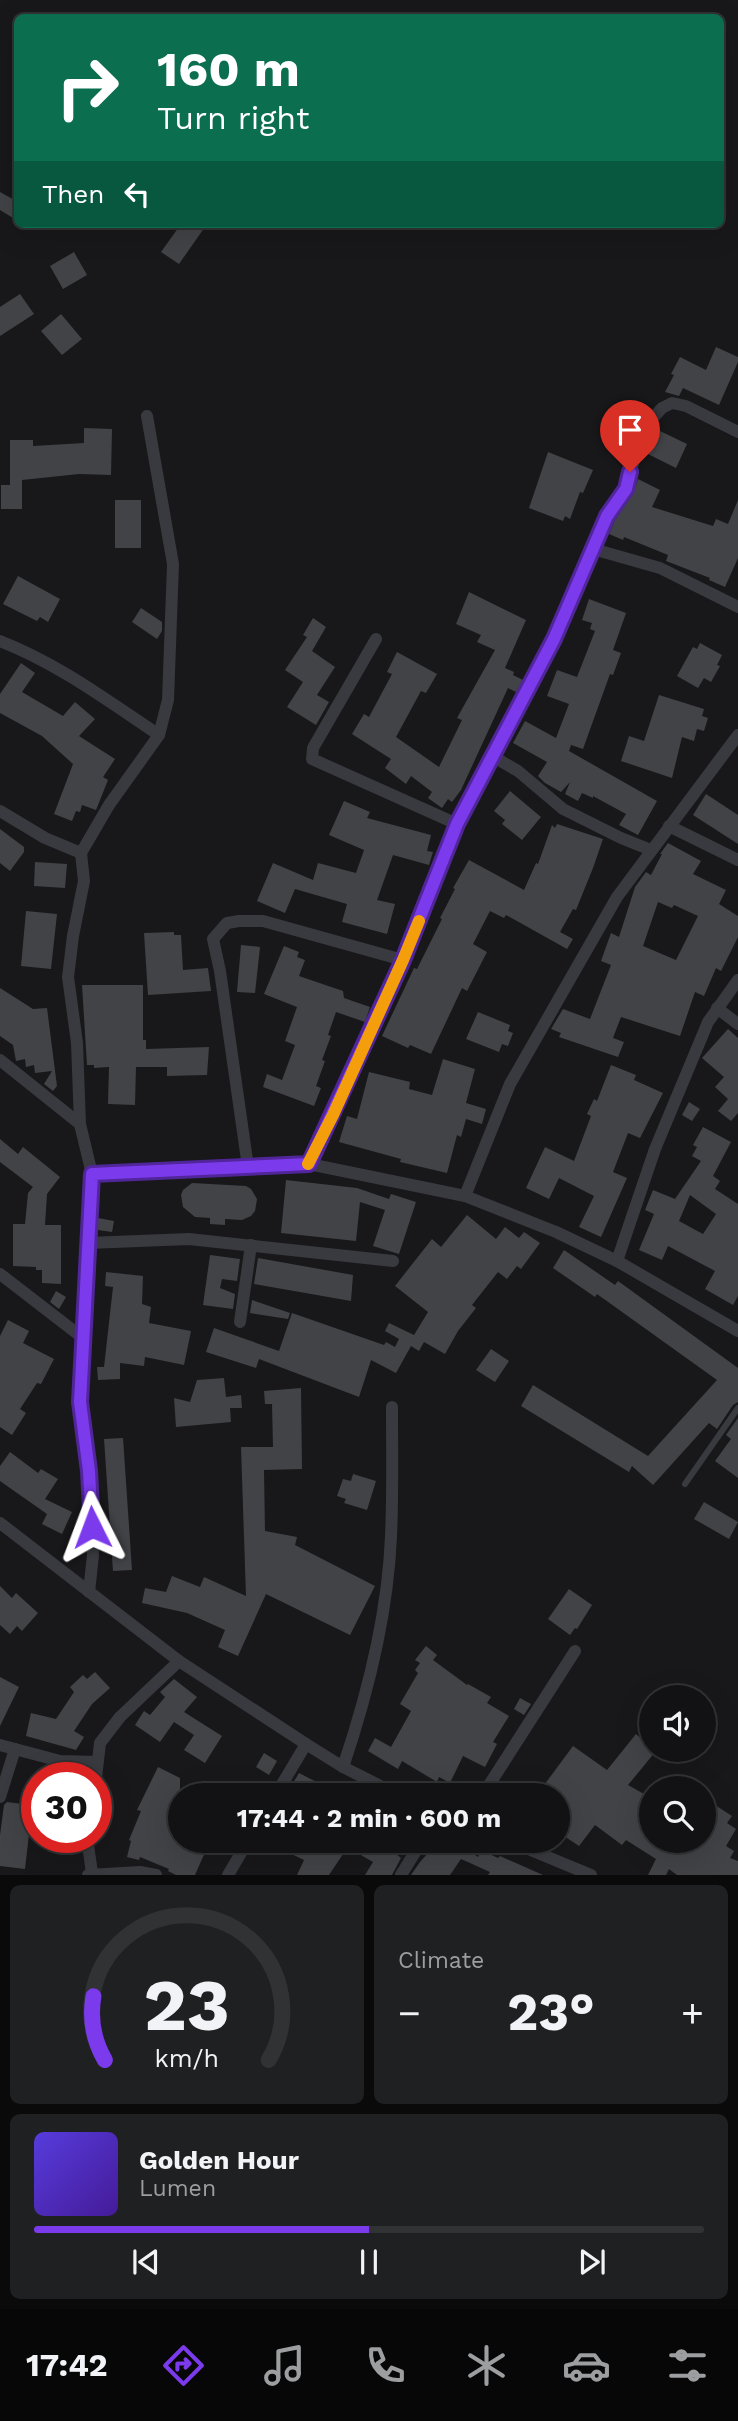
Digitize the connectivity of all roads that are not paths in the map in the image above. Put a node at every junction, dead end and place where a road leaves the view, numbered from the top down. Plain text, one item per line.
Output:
1 (147, 416) dead end
2 (738, 432) edge
3 (593, 549) junction
4 (738, 607) edge
5 (376, 639) dead end
6 (0, 641) edge
7 (159, 735) junction
8 (738, 735) edge
9 (492, 756) junction
10 (0, 811) edge
11 (457, 824) junction
12 (669, 826) junction
13 (652, 850) junction
14 (81, 853) junction
15 (738, 860) edge
16 (403, 960) junction
17 (738, 980) edge
18 (718, 1008) junction
19 (738, 1024) edge
20 (0, 1060) edge
21 (80, 1124) junction
22 (309, 1164) junction
23 (248, 1167) junction
24 (92, 1174) junction
25 (465, 1196) junction
26 (88, 1243) junction
27 (251, 1245) junction
28 (393, 1261) dead end
29 (617, 1261) junction
30 (0, 1274) edge
31 (240, 1322) dead end
32 (738, 1331) edge
33 (83, 1338) junction
34 (392, 1407) dead end
35 (738, 1408) edge
36 (685, 1484) dead end
37 (0, 1523) edge
38 (89, 1592) junction
39 (575, 1651) dead end
40 (179, 1661) junction
41 (306, 1744) junction
42 (0, 1745) edge
43 (15, 1749) junction
44 (97, 1762) joint
45 (343, 1766) junction
46 (283, 1783) edge
47 (375, 1783) edge
48 (490, 1783) edge
49 (0, 1797) edge
50 (88, 1853) edge
51 (241, 1853) edge
52 (415, 1853) edge
53 (538, 1853) edge
54 (90, 1874) edge
55 (156, 1875) edge
56 (228, 1875) edge
57 (401, 1875) edge
58 (591, 1875) edge

1 - 7 street
2 - 3 street
3 - 4 street
3 - 9 street
5 - 11 street
6 - 7 street
7 - 14 street
8 - 12 street
9 - 11 street
9 - 13 street
10 - 14 street
11 - 16 street
12 - 13 street
12 - 15 street
13 - 25 street
14 - 21 street
16 - 22 street
16 - 23 street
17 - 18 street
18 - 19 street
18 - 29 street
20 - 21 street
21 - 24 street
22 - 23 street
22 - 25 street
23 - 24 street
24 - 26 street
25 - 29 street
26 - 27 street
26 - 33 street
27 - 28 street
27 - 31 street
29 - 32 street
30 - 33 street
33 - 38 street
34 - 45 street
35 - 36 lane
37 - 38 street
38 - 40 street
39 - 48 street
40 - 41 street
40 - 44 street
41 - 45 street
41 - 46 street
42 - 43 street
43 - 44 street
43 - 49 street
45 - 47 street
50 - 54 street
51 - 56 street
52 - 57 street
53 - 58 street
54 - 55 street

